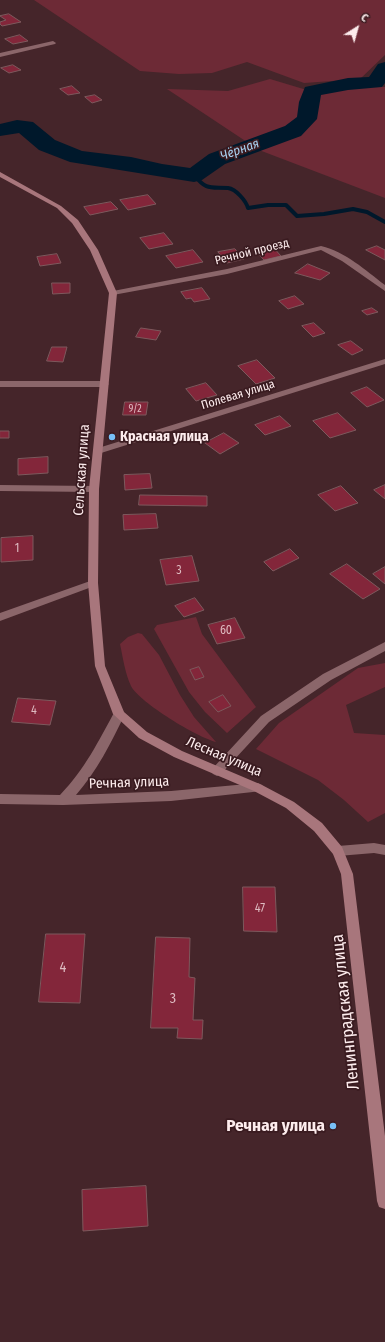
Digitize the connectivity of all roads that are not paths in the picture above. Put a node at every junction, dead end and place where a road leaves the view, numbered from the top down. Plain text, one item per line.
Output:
1 (53, 43) dead end
2 (0, 54) edge
3 (0, 174) edge
4 (385, 289) edge
5 (113, 294) junction
6 (385, 361) edge
7 (0, 384) edge
8 (105, 384) junction
9 (98, 451) junction
10 (0, 488) edge
11 (94, 489) junction
12 (92, 582) junction
13 (0, 617) edge
14 (385, 646) edge
15 (119, 714) junction
16 (217, 771) junction
17 (258, 788) junction
18 (0, 800) edge
19 (63, 800) junction
20 (318, 827) joint
21 (380, 849) edge
22 (338, 851) junction
23 (385, 1201) edge

1 - 2 street
3 - 5 main road, Сельская улица
4 - 5 street, Речной проезд
5 - 8 main road, Сельская улица
6 - 9 street, Полевая улица
7 - 8 street
8 - 9 main road, Сельская улица
9 - 11 main road, Сельская улица
10 - 11 street
11 - 12 main road, Сельская улица
12 - 13 street
12 - 15 main road, Сельская улица
14 - 16 street
15 - 16 main road, Лесная улица
15 - 19 street
16 - 17 main road, Лесная улица
17 - 19 street, Речная улица
17 - 20 main road, Лесная улица
18 - 19 street, Речная улица
20 - 22 main road, Ленинградская улица
21 - 22 street
22 - 23 main road, Ленинградская улица

